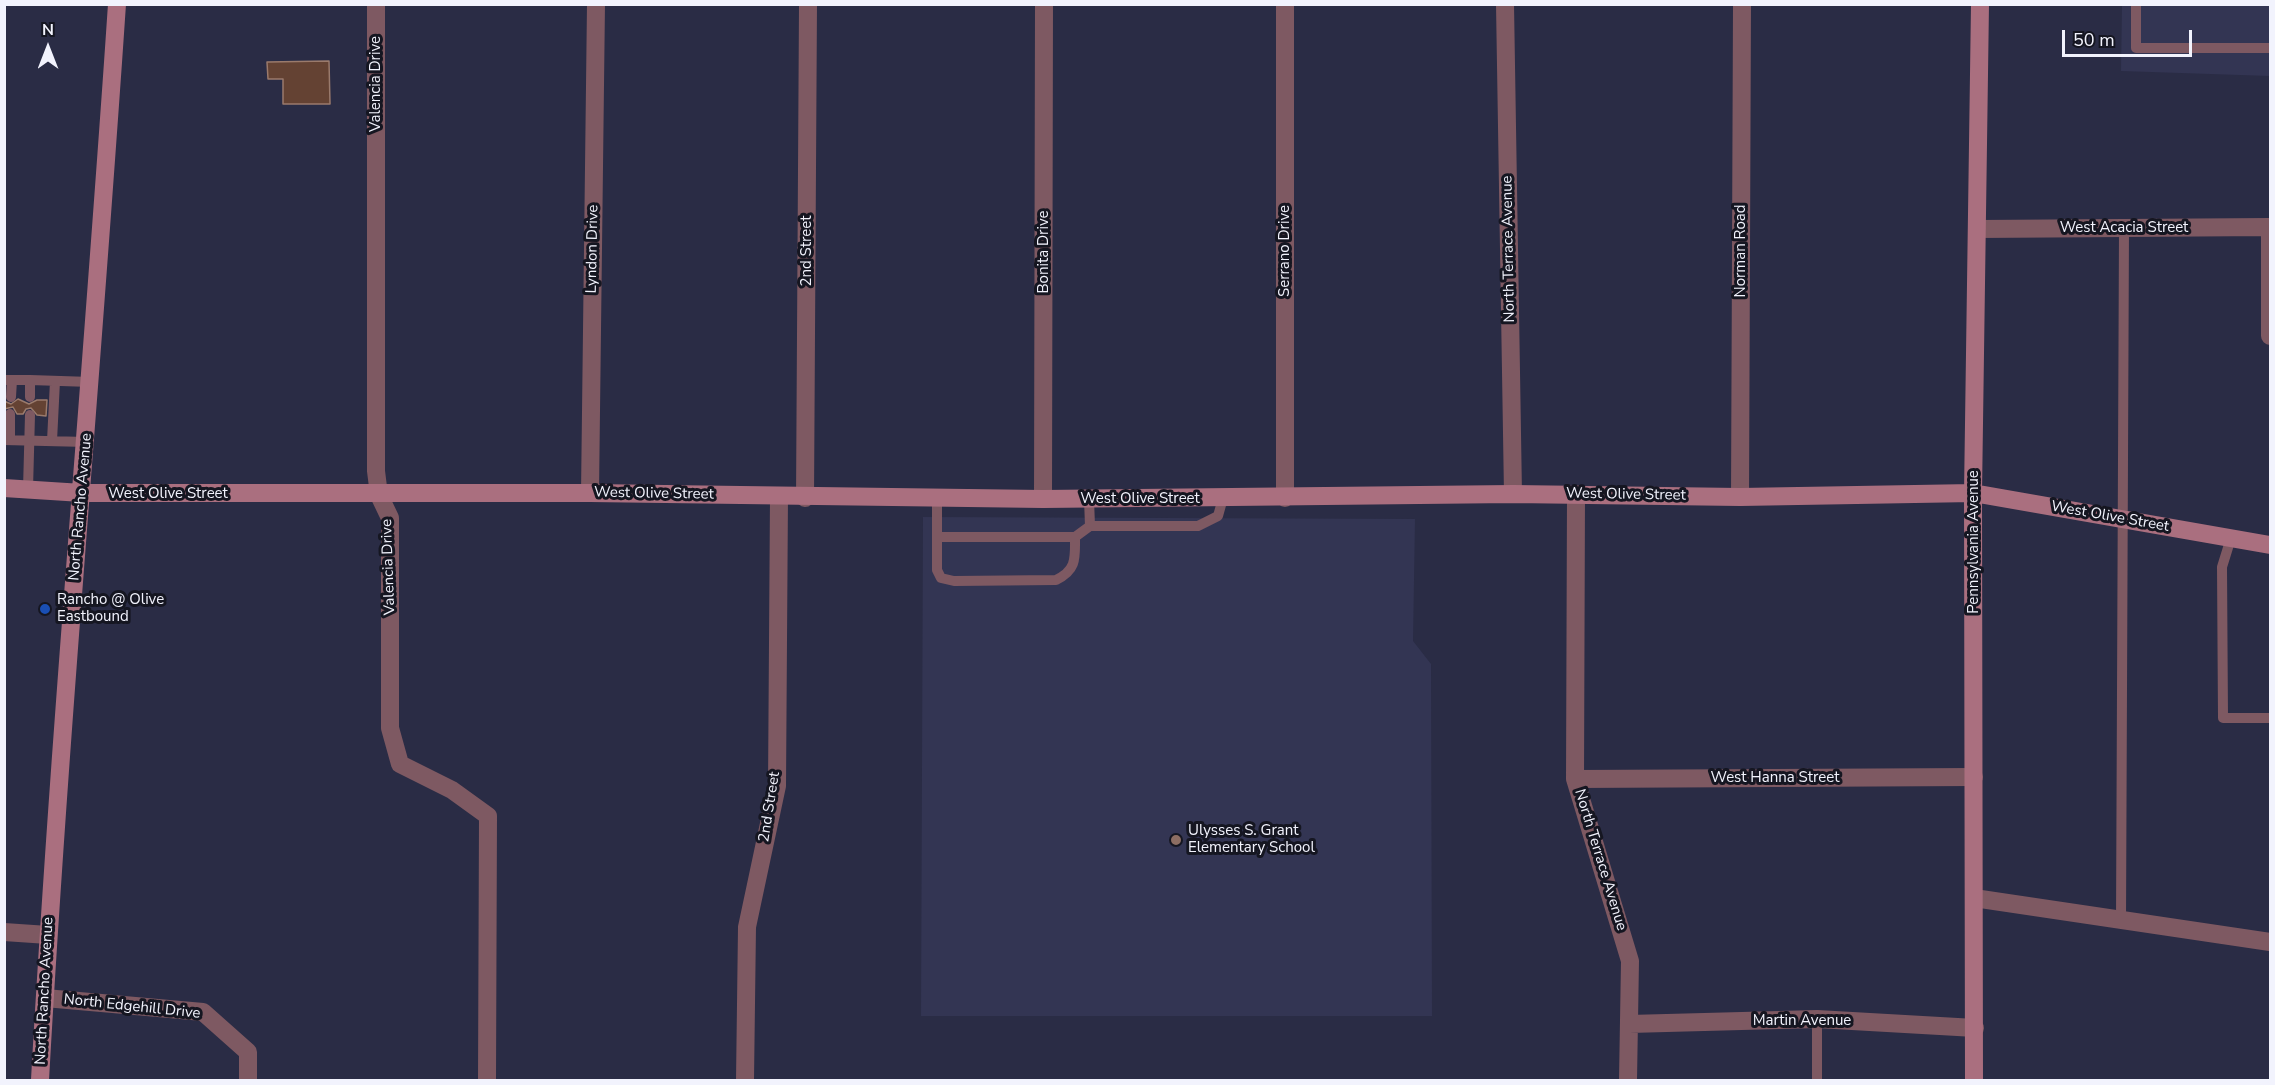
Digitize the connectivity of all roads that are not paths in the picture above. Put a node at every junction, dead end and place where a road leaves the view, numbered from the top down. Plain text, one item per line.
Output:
1 (117, 4) edge
2 (376, 4) edge
3 (596, 4) edge
4 (808, 4) edge
5 (1044, 4) edge
6 (1285, 4) edge
7 (1505, 4) edge
8 (1742, 4) edge
9 (1980, 4) edge
10 (2136, 4) edge
11 (2271, 48) edge
12 (2270, 227) edge
13 (2124, 228) junction
14 (1977, 229) junction
15 (2271, 336) edge
16 (8, 380) edge
17 (30, 380) junction
18 (55, 381) junction
19 (91, 382) junction
20 (11, 397) dead end
21 (30, 397) dead end
22 (10, 414) dead end
23 (30, 415) dead end
24 (30, 439) junction
25 (7, 440) edge
26 (52, 441) junction
27 (87, 442) junction
28 (4, 488) edge
29 (28, 489) junction
30 (82, 493) junction
31 (590, 493) junction
32 (1974, 493) junction
33 (1513, 494) junction
34 (1576, 494) junction
35 (380, 495) junction
36 (779, 496) junction
37 (1740, 497) junction
38 (805, 498) junction
39 (937, 498) junction
40 (1223, 498) junction
41 (1285, 498) junction
42 (1043, 499) junction
43 (1089, 499) junction
44 (2123, 519) junction
45 (1090, 526) junction
46 (937, 537) junction
47 (1075, 537) junction
48 (2231, 538) junction
49 (2271, 545) edge
50 (2271, 717) edge
51 (1974, 777) junction
52 (1575, 780) junction
53 (1974, 898) junction
54 (2121, 920) junction
55 (4, 932) edge
56 (48, 935) junction
57 (2271, 942) edge
58 (45, 998) junction
59 (1817, 1018) junction
60 (1629, 1024) junction
61 (1975, 1028) junction
62 (40, 1080) edge
63 (248, 1080) edge
64 (487, 1080) edge
65 (745, 1080) edge
66 (1628, 1080) edge
67 (1817, 1080) edge
68 (1974, 1080) edge

1 - 19 street, North Rancho Avenue
2 - 35 street, Valencia Drive
3 - 31 street, Lyndon Drive
4 - 38 street, 2nd Street
5 - 42 street, Bonita Drive
6 - 41 street, Serrano Drive
7 - 33 street, North Terrace Avenue
8 - 37 street, Norman Road
9 - 14 street, Pennsylvania Avenue
10 - 11 lane
12 - 13 street, West Acacia Street
12 - 15 street
13 - 14 street, West Acacia Street
13 - 44 lane
14 - 32 street, Pennsylvania Avenue
16 - 17 lane
16 - 20 lane
17 - 18 lane
17 - 21 lane
18 - 19 lane
18 - 26 lane
19 - 27 street, North Rancho Avenue
22 - 25 lane
23 - 24 lane
24 - 25 lane
24 - 26 lane
24 - 29 lane
26 - 27 lane
27 - 30 street, North Rancho Avenue
28 - 29 street, West Olive Street
29 - 30 street, West Olive Street
30 - 35 street, West Olive Street
30 - 56 street, North Rancho Avenue
31 - 35 street, West Olive Street
31 - 36 street, West Olive Street
32 - 37 street, West Olive Street
32 - 44 street, West Olive Street
32 - 51 street, Pennsylvania Avenue
33 - 34 street, West Olive Street
33 - 41 street, West Olive Street
34 - 37 street, West Olive Street
34 - 52 street, North Terrace Avenue
35 - 64 street, Valencia Drive
36 - 38 street, West Olive Street
36 - 65 street, 2nd Street
38 - 39 street, West Olive Street
39 - 42 street, West Olive Street
39 - 46 lane
40 - 41 street, West Olive Street
40 - 43 street, West Olive Street
40 - 45 lane
42 - 43 street, West Olive Street
43 - 45 lane
44 - 48 street, West Olive Street
44 - 54 lane
45 - 47 lane
46 - 47 lane
46 - 47 lane
48 - 49 street, West Olive Street
48 - 50 lane
51 - 52 street, West Hanna Street
51 - 53 street, Pennsylvania Avenue
52 - 60 street, North Terrace Avenue
53 - 54 street
53 - 61 street, Pennsylvania Avenue
54 - 57 street
55 - 56 street
56 - 58 street, North Rancho Avenue
58 - 62 street, North Rancho Avenue
58 - 63 street, North Edgehill Drive
59 - 60 street, Martin Avenue
59 - 61 street, Martin Avenue
59 - 67 lane
60 - 66 street, North Terrace Avenue
61 - 68 street, Pennsylvania Avenue

